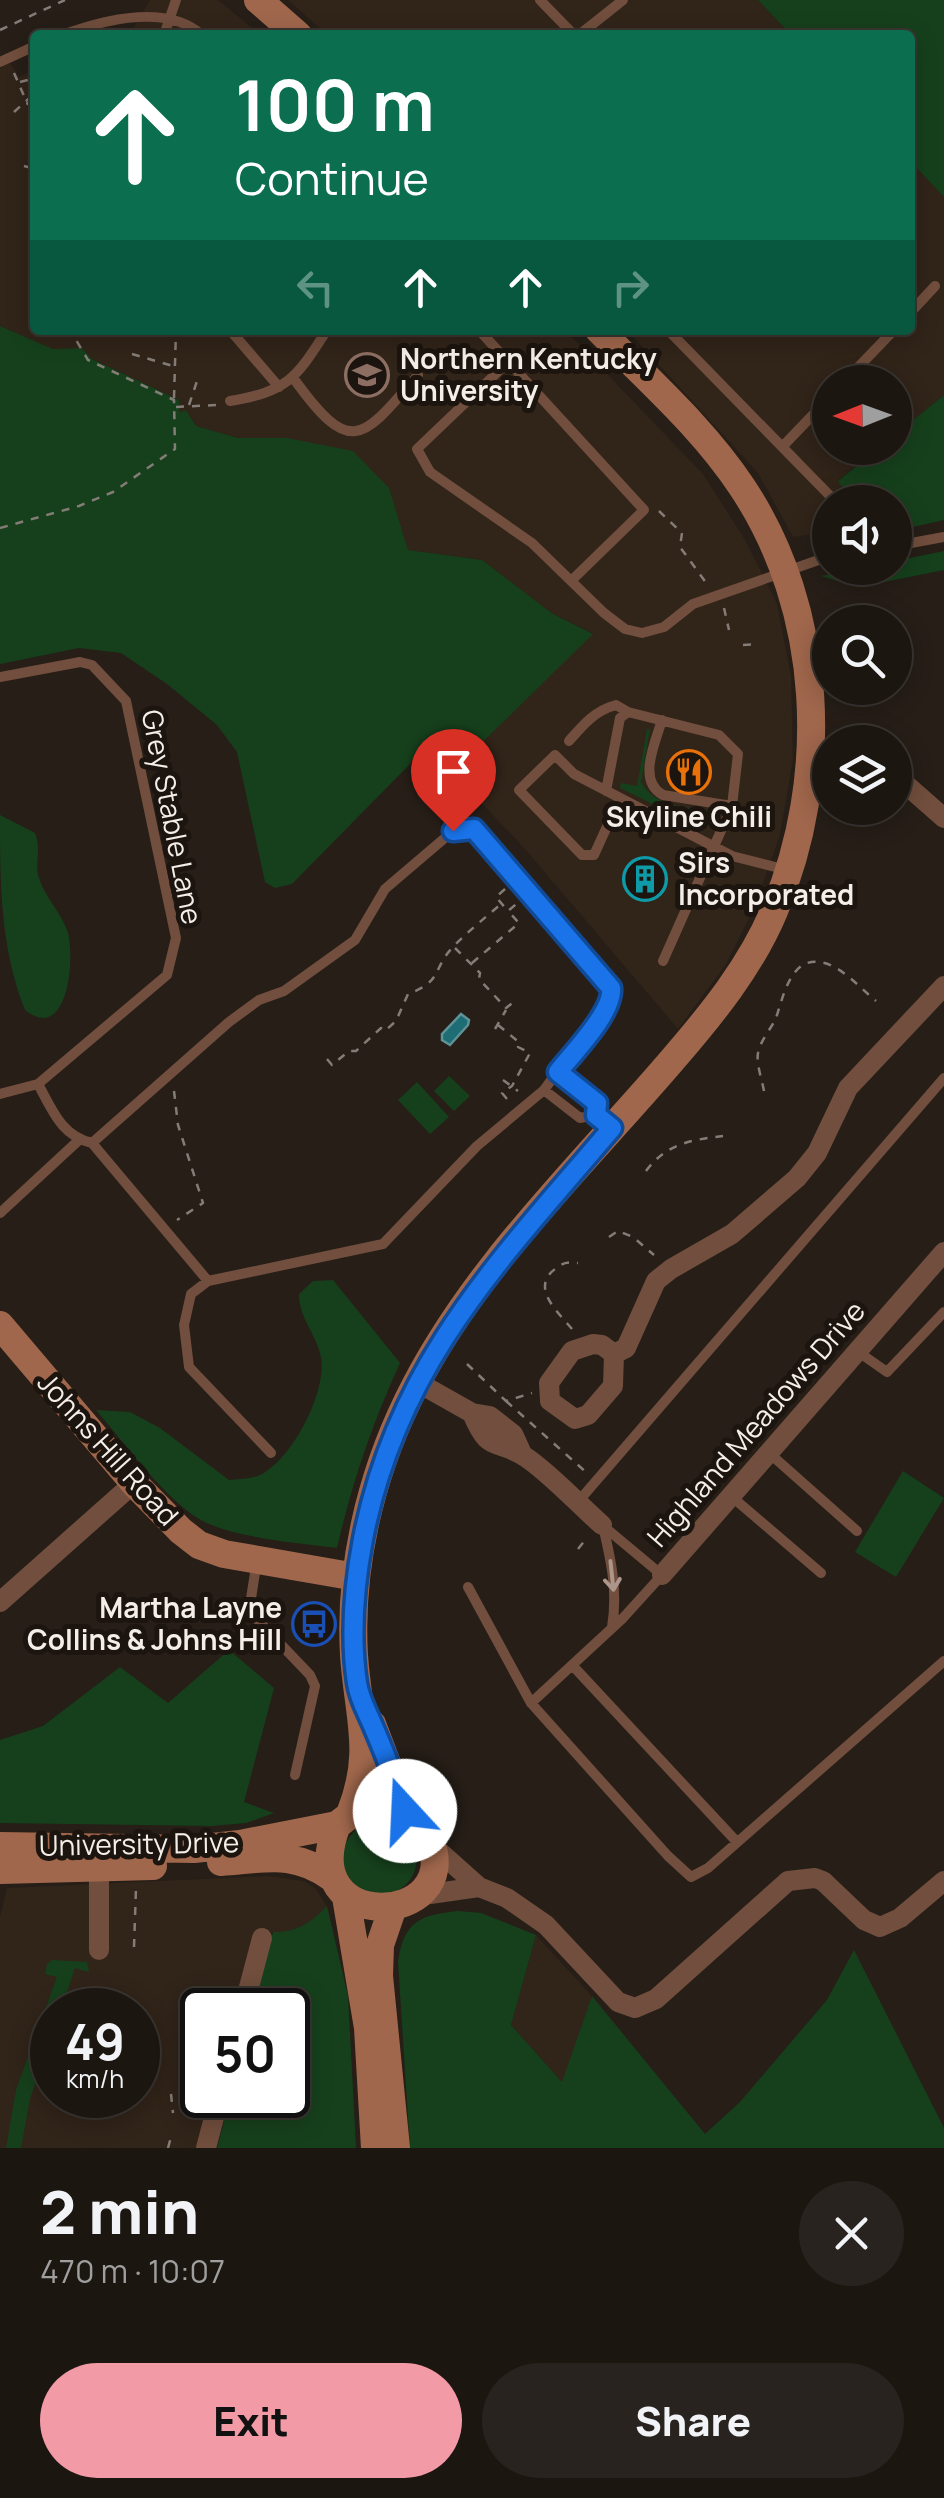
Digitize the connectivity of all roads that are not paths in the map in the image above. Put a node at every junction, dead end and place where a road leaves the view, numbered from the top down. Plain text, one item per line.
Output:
1 (176, 0) edge
2 (258, 0) edge
3 (540, 0) edge
4 (623, 0) edge
5 (170, 16) junction
6 (77, 30) edge
7 (166, 30) edge
8 (194, 30) edge
9 (292, 30) edge
10 (571, 30) edge
11 (583, 30) edge
12 (30, 48) edge
13 (4, 60) edge
14 (935, 286) dead end
15 (915, 308) edge
16 (234, 335) edge
17 (324, 335) edge
18 (483, 335) edge
19 (604, 335) edge
20 (673, 335) edge
21 (889, 335) edge
22 (507, 363) junction
23 (860, 365) edge
24 (418, 375) dead end
25 (294, 379) junction
26 (279, 387) junction
27 (230, 400) road end
28 (812, 416) edge
29 (783, 446) junction
30 (820, 485) edge
31 (944, 537) edge
32 (912, 543) edge
33 (812, 563) edge
34 (786, 574) junction
35 (571, 582) junction
36 (0, 677) edge
37 (628, 712) junction
38 (662, 720) junction
39 (816, 725) edge
40 (569, 741) dead end
41 (812, 780) edge
42 (912, 790) edge
43 (606, 791) junction
44 (620, 798) junction
45 (732, 806) junction
46 (944, 818) edge
47 (716, 847) junction
48 (788, 870) junction
49 (663, 961) dead end
50 (944, 986) edge
51 (558, 1072) junction
52 (944, 1078) edge
53 (38, 1084) junction
54 (544, 1090) junction
55 (0, 1094) edge
56 (604, 1122) junction
57 (80, 1140) junction
58 (92, 1143) junction
59 (0, 1213) edge
60 (943, 1255) edge
61 (208, 1281) junction
62 (944, 1312) edge
63 (0, 1325) edge
64 (857, 1350) junction
65 (614, 1354) junction
66 (417, 1382) junction
67 (768, 1452) junction
68 (272, 1454) dead end
69 (134, 1483) junction
70 (730, 1496) junction
71 (577, 1504) junction
72 (602, 1525) junction
73 (857, 1531) dead end
74 (257, 1560) junction
75 (822, 1573) dead end
76 (662, 1575) junction
77 (356, 1577) junction
78 (468, 1588) dead end
79 (0, 1602) edge
80 (612, 1628) junction
81 (944, 1661) edge
82 (572, 1666) junction
83 (358, 1688) junction
84 (531, 1702) junction
85 (295, 1775) dead end
86 (405, 1811) junction
87 (343, 1819) junction
88 (736, 1842) junction
89 (0, 1846) edge
90 (432, 1846) junction
91 (99, 1869) junction
92 (0, 1870) edge
93 (944, 1881) edge
94 (339, 1887) junction
95 (479, 1887) junction
96 (423, 1895) junction
97 (393, 1906) junction
98 (262, 1938) dead end
99 (99, 1950) dead end
100 (249, 1988) edge
101 (214, 2118) edge
102 (206, 2148) edge
103 (375, 2148) edge
104 (396, 2148) edge

1 - 5 lane
2 - 9 main road
3 - 10 lane
4 - 11 lane
5 - 6 lane
5 - 7 lane
5 - 8 lane
12 - 13 lane
14 - 15 lane
16 - 26 lane
17 - 25 lane
18 - 22 lane
19 - 34 main road
20 - 29 lane
21 - 23 lane
22 - 35 lane
22 - 35 lane
24 - 25 lane
25 - 26 lane
26 - 27 lane
28 - 29 lane
29 - 30 lane
31 - 32 lane
33 - 34 lane
34 - 35 lane
34 - 39 main road
36 - 53 lane, Grey Stable Lane
37 - 38 lane
37 - 40 lane
37 - 43 lane
38 - 45 lane
38 - 45 lane
41 - 48 main road
42 - 46 street
43 - 44 lane
43 - 44 lane
44 - 47 lane
45 - 47 lane
47 - 48 lane
47 - 49 lane
48 - 56 main road
50 - 65 street
51 - 54 lane
51 - 56 lane
51 - 58 lane
52 - 71 lane
53 - 55 lane, Grey Stable Lane
53 - 57 lane
54 - 56 lane
54 - 61 lane
56 - 66 main road
57 - 58 lane
57 - 59 lane
58 - 61 lane
60 - 64 street, Highland Meadows Drive
61 - 68 lane
62 - 64 lane
63 - 69 main road, Johns Hill Road
64 - 67 street, Highland Meadows Drive
65 - 65 street
66 - 71 street, Highland Meadows Drive
66 - 77 main road
67 - 70 street, Highland Meadows Drive
67 - 73 lane
69 - 74 main road, Johns Hill Road
69 - 79 street
70 - 75 lane
70 - 76 street, Highland Meadows Drive
71 - 72 street, Highland Meadows Drive
72 - 76 lane, Highland Meadows Drive
72 -> 80 lane, Highland Meadows Drive
74 - 77 main road, Johns Hill Road
74 - 85 lane
76 - 80 lane
77 - 83 main road
78 - 84 lane
80 - 82 lane
81 - 88 lane
82 - 84 lane
82 - 88 lane
83 - 86 main road
83 - 87 main road
84 - 88 lane
86 - 87 main road
86 - 90 main road
87 - 89 main road, University Drive
87 - 94 main road
90 - 95 street
90 - 96 main road
91 - 92 main road, University Drive
91 - 94 main road, University Drive
91 - 99 street
93 - 95 street
94 - 97 main road
94 - 103 main road
95 - 96 street
96 - 97 main road
97 - 104 main road
98 - 100 street
101 - 102 street

